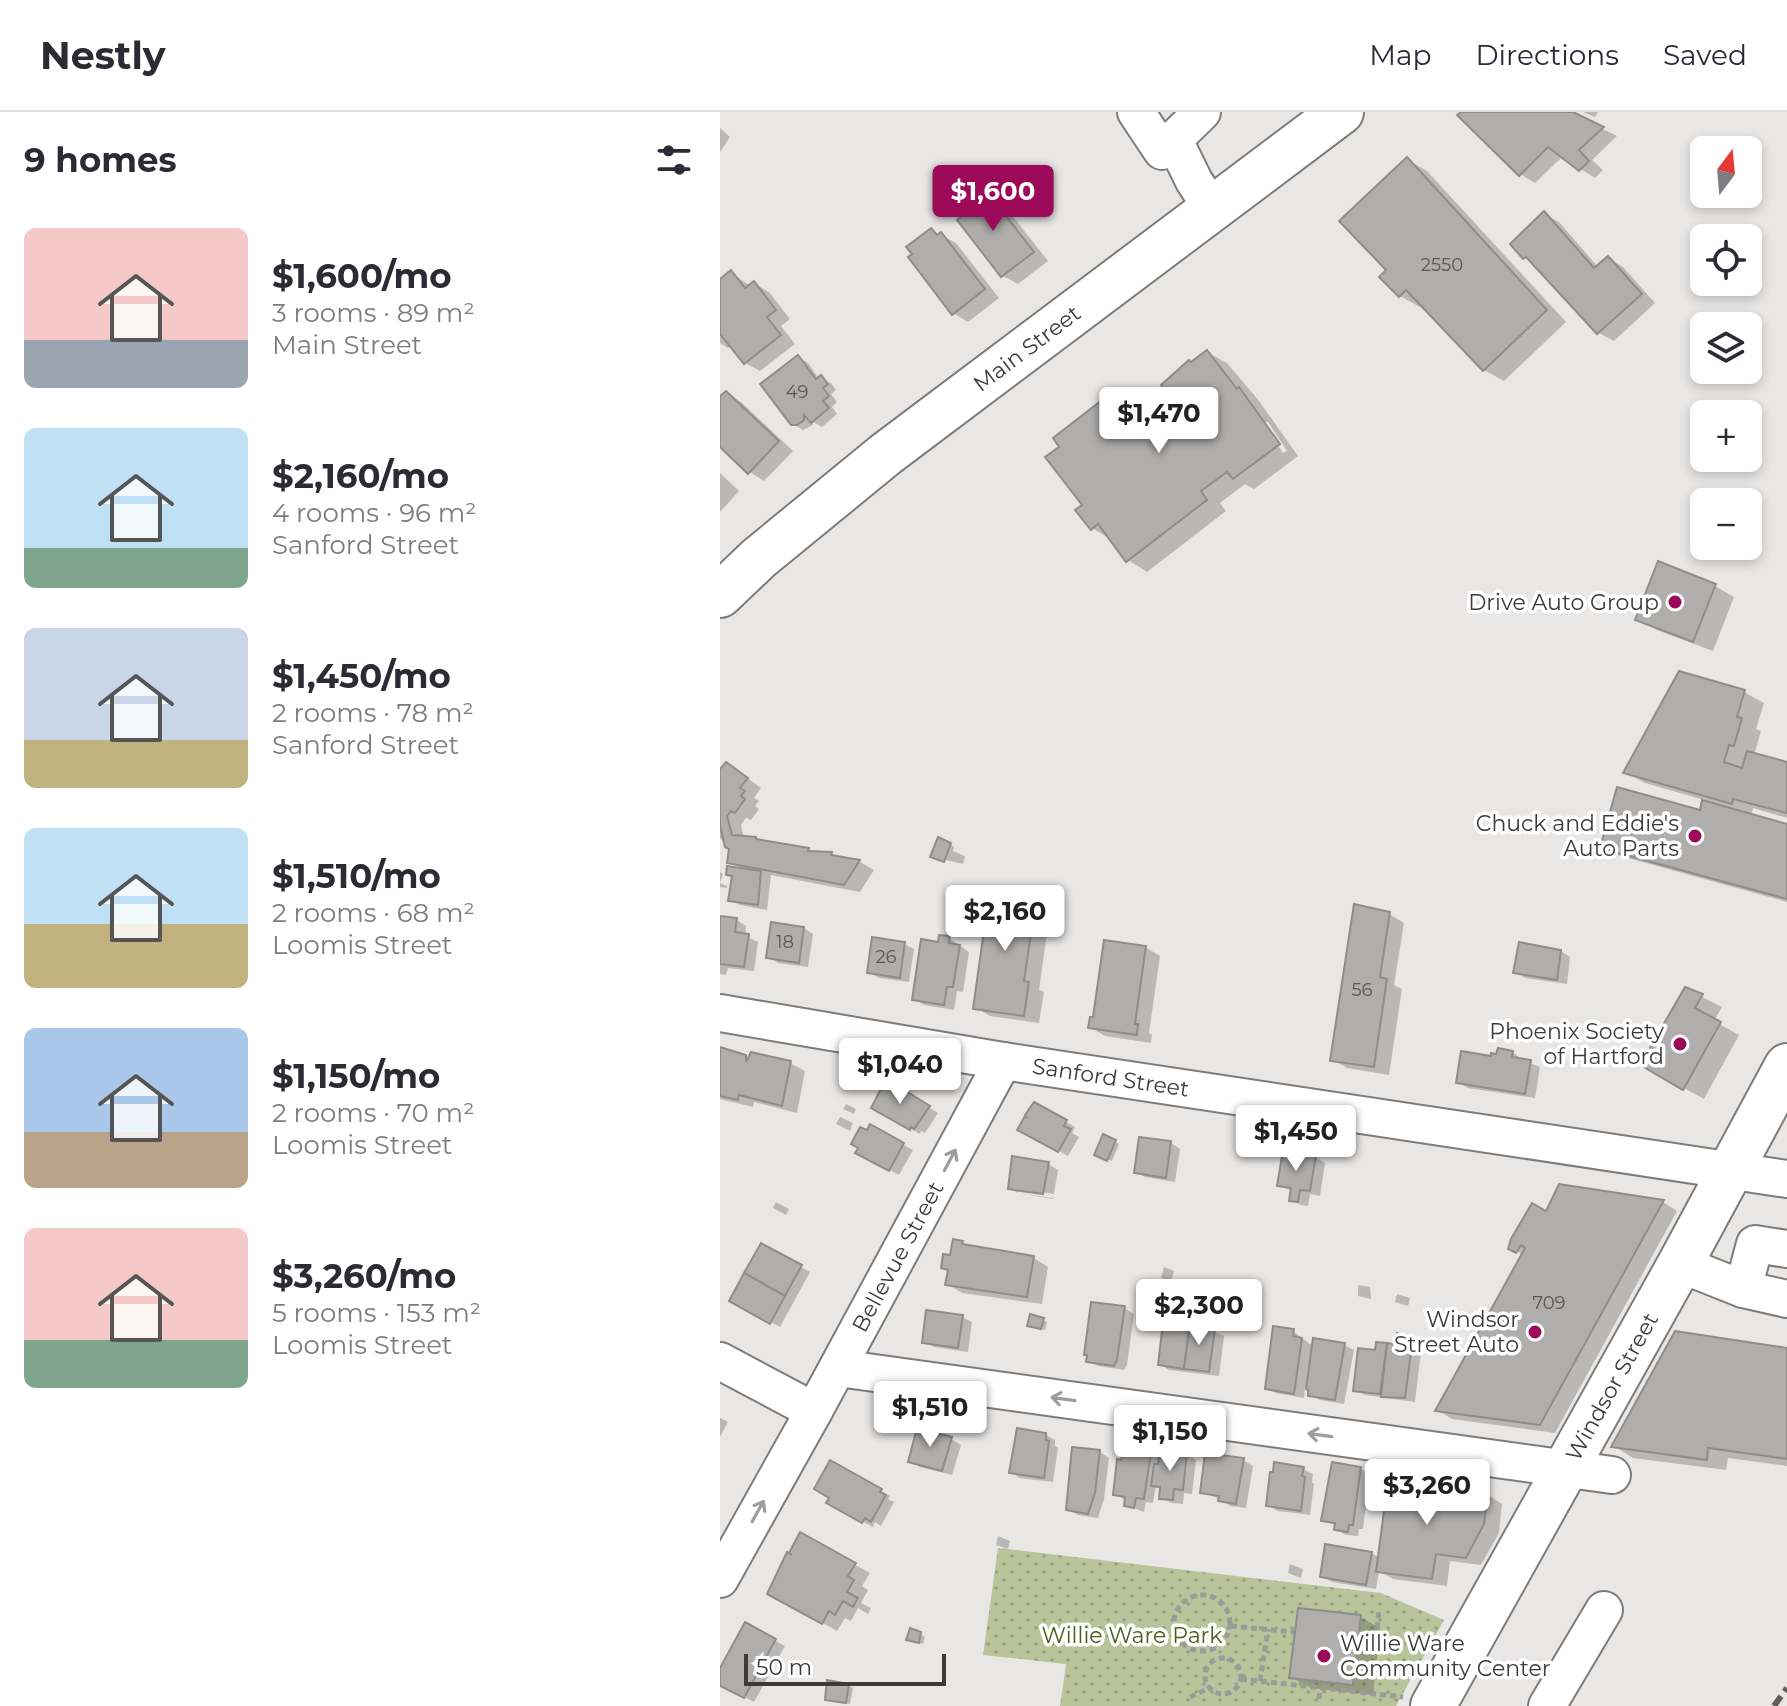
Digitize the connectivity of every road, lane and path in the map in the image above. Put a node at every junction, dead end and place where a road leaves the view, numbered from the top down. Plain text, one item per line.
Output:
1 (1136, 112) edge
2 (1202, 112) edge
3 (1341, 112) edge
4 (1174, 140) junction
5 (1213, 210) junction
6 (720, 595) edge
7 (720, 1013) edge
8 (1003, 1061) junction
9 (1787, 1066) edge
10 (1729, 1170) junction
11 (1787, 1179) edge
12 (1787, 1249) edge
13 (1680, 1264) junction
14 (1743, 1289) junction
15 (1787, 1299) edge
16 (720, 1361) edge
17 (838, 1368) junction
18 (814, 1411) junction
19 (1564, 1470) junction
20 (1612, 1475) dead end
21 (720, 1579) edge
22 (1379, 1610) dead end
23 (1604, 1610) dead end
24 (1231, 1626) junction
25 (1268, 1629) junction
26 (1294, 1632) dead end
27 (1359, 1639) dead end
28 (1212, 1650) junction
29 (1216, 1660) junction
30 (1241, 1679) junction
31 (1260, 1681) junction
32 (1209, 1688) junction
33 (1320, 1688) junction
34 (1190, 1697) dead end
35 (1319, 1699) dead end
36 (1420, 1702) edge
37 (1547, 1706) edge

1 - 4 street
2 - 4 street
3 - 5 main road, Main Street
4 - 5 street
5 - 6 main road, Main Street
7 - 8 street, Sanford Street
8 - 10 street, Sanford Street
17 -> 8 street, Bellevue Street
9 - 10 main road, Windsor Street
10 - 11 street, Sanford Street
10 - 13 main road, Windsor Street
12 - 14 street
13 - 14 street
13 - 19 main road, Windsor Street
14 - 15 street
16 - 18 street
17 - 18 street, Bellevue Street
19 -> 17 street
21 -> 18 street, Bellevue Street
19 - 20 street
19 - 36 main road, Windsor Street
22 - 27 path
23 - 37 street
24 - 25 path
24 - 28 path
24 - 28 path
25 - 26 path
25 - 31 path
28 - 29 path
29 - 30 path
29 - 32 path
30 - 31 path
30 - 32 path
31 - 33 path
32 - 34 path
33 - 35 path
33 - 36 path

